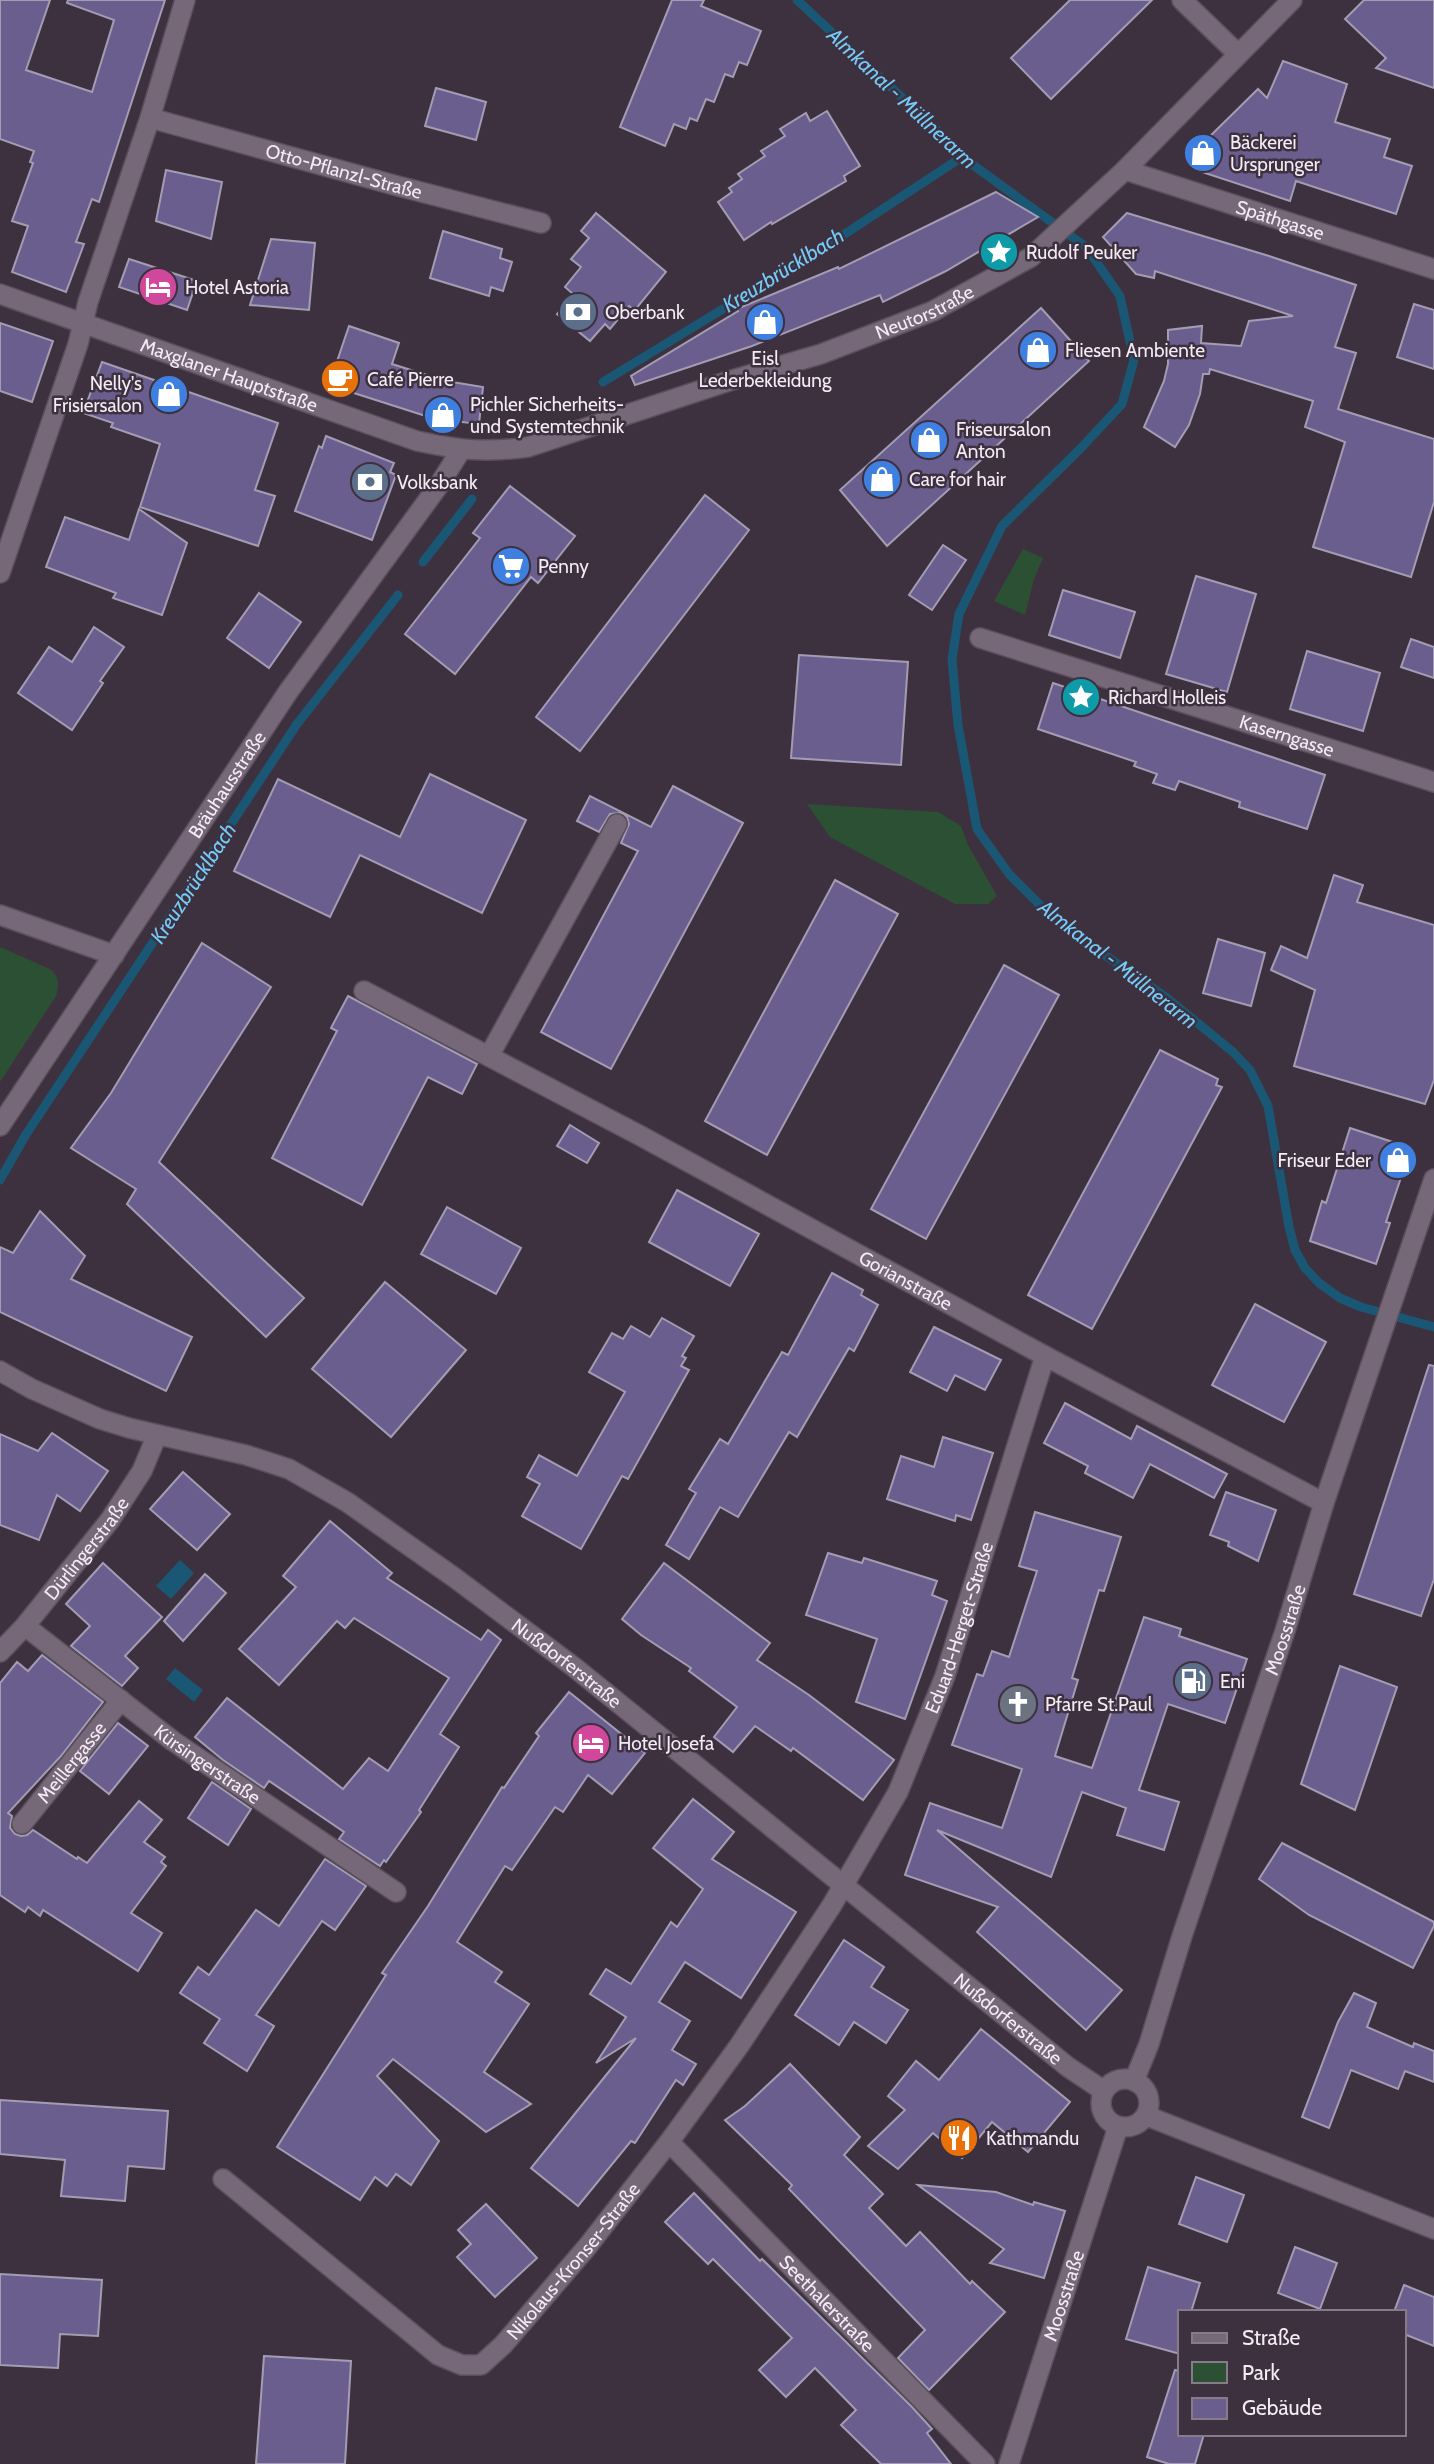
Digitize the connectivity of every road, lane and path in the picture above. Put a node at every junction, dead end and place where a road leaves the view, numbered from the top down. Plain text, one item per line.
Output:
1 (185, 0) edge
2 (1182, 0) edge
3 (1292, 0) edge
4 (1237, 54) junction
5 (150, 118) junction
6 (1125, 170) junction
7 (541, 223) dead end
8 (1434, 269) edge
9 (0, 294) edge
10 (84, 323) junction
11 (461, 450) junction
12 (0, 573) edge
13 (980, 638) dead end
14 (1434, 782) edge
15 (618, 824) dead end
16 (0, 915) edge
17 (114, 955) junction
18 (363, 991) dead end
19 (489, 1056) junction
20 (0, 1126) edge
21 (1434, 1179) edge
22 (1045, 1356) junction
23 (0, 1371) edge
24 (157, 1435) junction
25 (1324, 1503) junction
26 (25, 1626) junction
27 (0, 1653) edge
28 (121, 1700) junction
29 (22, 1824) dead end
30 (844, 1886) junction
31 (396, 1892) dead end
32 (1134, 2081) junction
33 (1104, 2091) junction
34 (1147, 2116) junction
35 (1118, 2127) junction
36 (669, 2142) junction
37 (223, 2179) dead end
38 (1434, 2229) edge
39 (985, 2464) edge
40 (1009, 2464) edge

1 - 5 street
2 - 4 street
3 - 4 street, Neutorstraße
4 - 6 street, Neutorstraße
5 - 7 street, Otto-Pflanzl-Straße
5 - 10 street
6 - 8 street, Späthgasse
6 - 11 street, Neutorstraße
9 - 10 street, Maxglaner Hauptstraße
10 - 11 street, Maxglaner Hauptstraße
10 - 12 street
11 - 17 street, Bräuhausstraße
13 - 14 street, Kaserngasse
15 - 19 street
16 - 17 street
17 - 20 street, Bräuhausstraße
18 - 19 street, Gorianstraße
19 - 22 street, Gorianstraße
21 - 25 street, Moosstraße
22 - 25 street, Gorianstraße
22 - 30 street, Eduard-Herget-Straße
23 - 24 street, Nußdorferstraße
24 - 26 street, Dürlingerstraße
24 - 30 street, Nußdorferstraße
25 - 32 street, Moosstraße
26 - 27 street, Dürlingerstraße
26 - 28 street, Kürsingerstraße
28 - 29 street, Meillergasse
28 - 31 street, Kürsingerstraße
30 - 33 street, Nußdorferstraße
30 - 36 street, Nikolaus-Kronser-Straße
32 - 33 street
32 - 34 street
33 - 35 street
34 - 35 street
34 - 38 street
35 - 40 street, Moosstraße
36 - 37 street, Nikolaus-Kronser-Straße
36 - 39 street, Seethalerstraße

